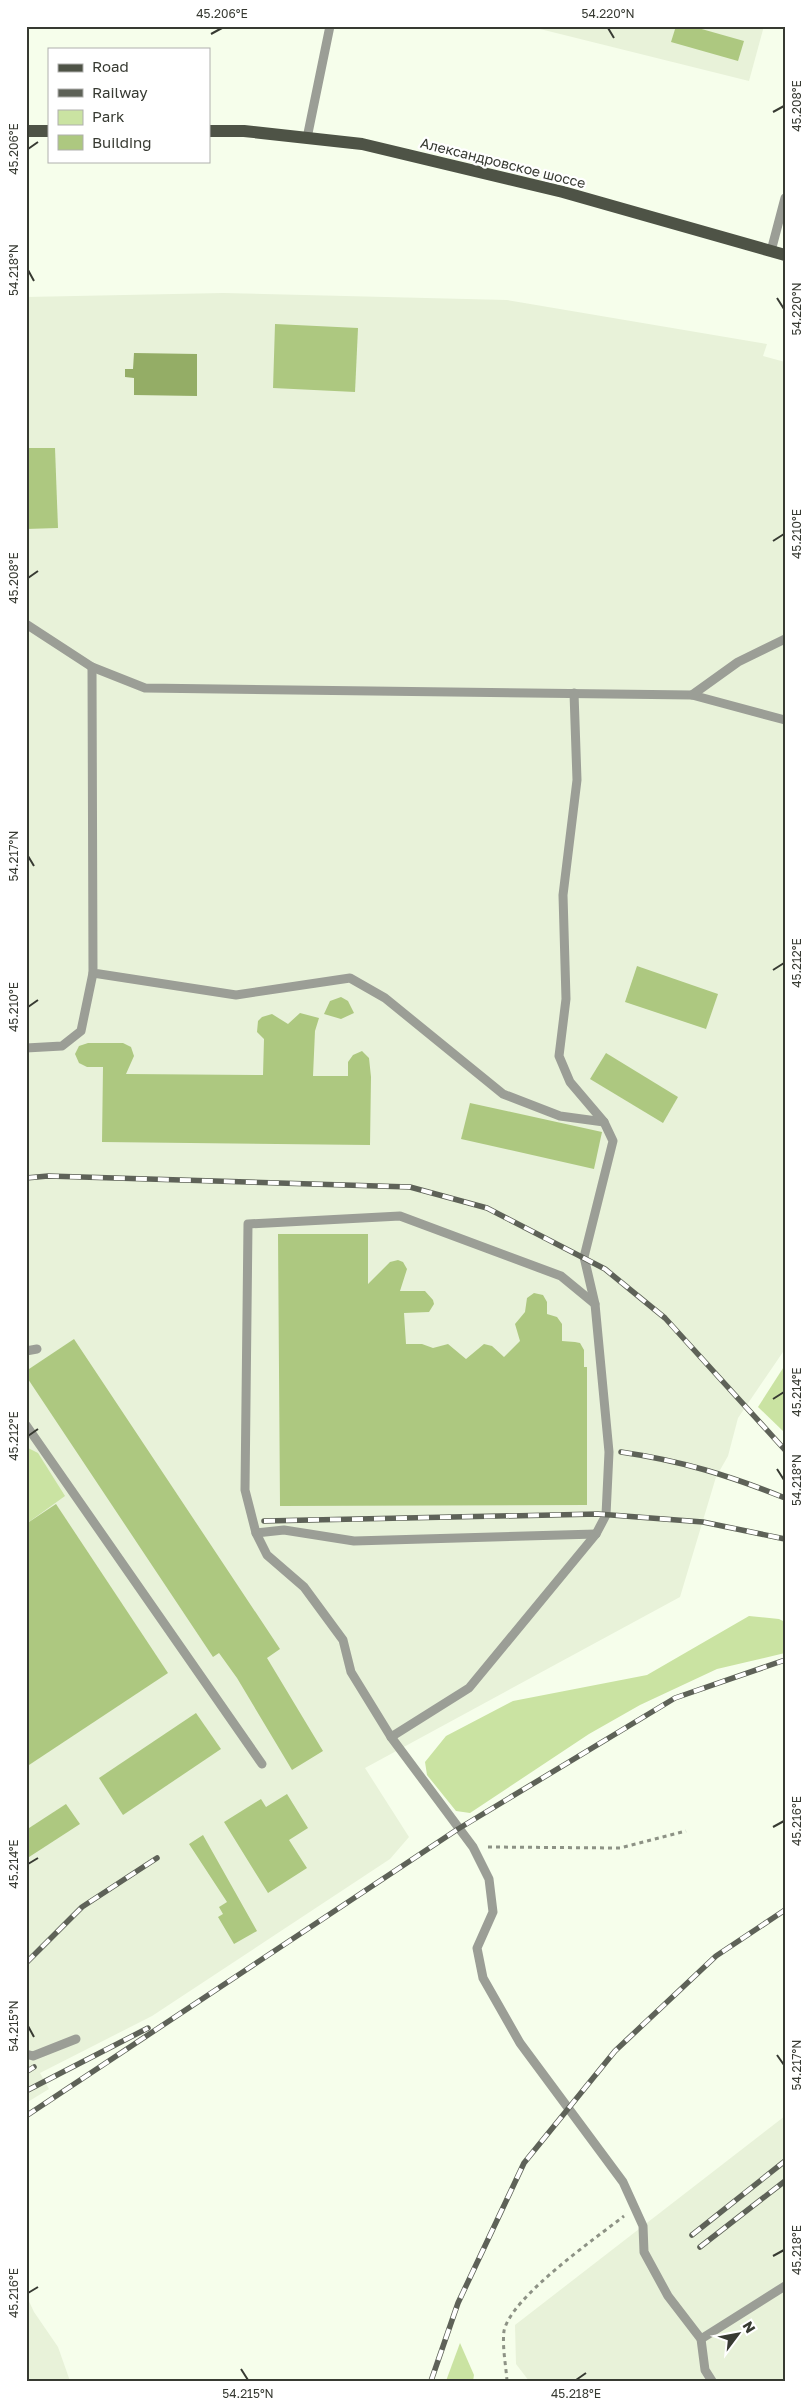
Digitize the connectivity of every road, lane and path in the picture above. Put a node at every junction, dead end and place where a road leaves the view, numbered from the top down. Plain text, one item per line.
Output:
1 (330, 26) edge
2 (26, 131) edge
3 (48, 131) edge
4 (210, 131) edge
5 (307, 138) junction
6 (785, 198) edge
7 (772, 251) junction
8 (785, 255) edge
9 (26, 624) edge
10 (785, 639) edge
11 (92, 667) junction
12 (574, 693) junction
13 (692, 695) junction
14 (785, 720) edge
15 (93, 973) junction
16 (26, 1048) edge
17 (604, 1122) junction
18 (595, 1304) junction
19 (37, 1350) dead end
20 (26, 1351) edge
21 (26, 1425) edge
22 (256, 1533) junction
23 (596, 1534) junction
24 (391, 1737) junction
25 (262, 1764) dead end
26 (686, 1832) dead end
27 (472, 1847) junction
28 (76, 2039) dead end
29 (26, 2054) edge
30 (635, 2208) junction
31 (785, 2286) edge
32 (701, 2339) junction
33 (507, 2381) edge
34 (712, 2381) edge

1 - 5 lane
2 - 3 main road
4 - 5 main road, Александровское шоссе
5 - 7 main road, Александровское шоссе
6 - 7 lane
7 - 8 main road, Александровское шоссе
9 - 11 lane
10 - 13 lane
11 - 12 lane
11 - 15 lane
12 - 13 lane
12 - 17 lane
13 - 14 lane
15 - 16 lane
15 - 17 lane
17 - 18 lane
18 - 22 lane
18 - 23 lane
19 - 20 lane
21 - 25 lane
22 - 23 lane
22 - 24 lane
23 - 24 lane
24 - 27 lane
26 - 27 path
27 - 30 lane
28 - 29 lane
30 - 32 lane
30 - 33 path
31 - 32 lane
32 - 34 lane

